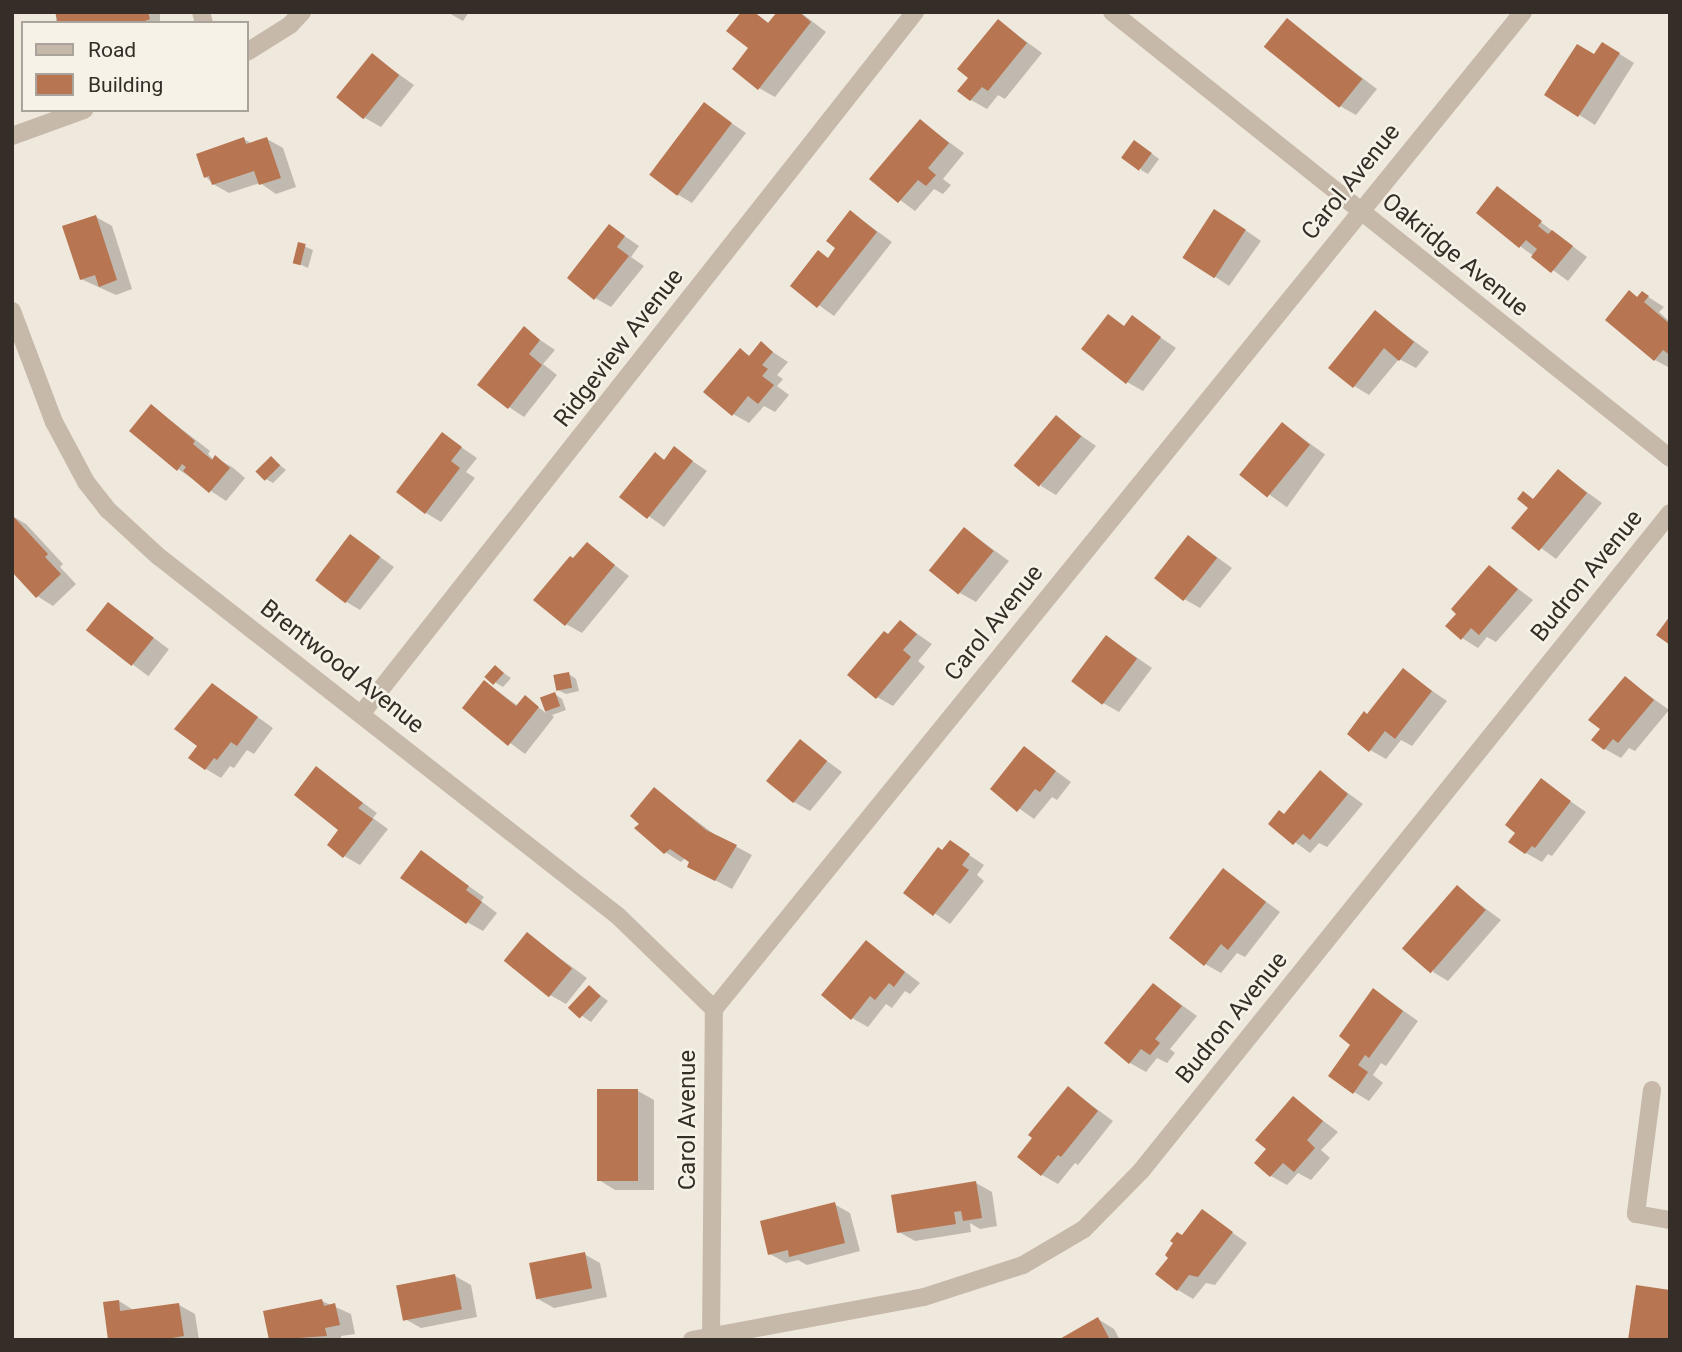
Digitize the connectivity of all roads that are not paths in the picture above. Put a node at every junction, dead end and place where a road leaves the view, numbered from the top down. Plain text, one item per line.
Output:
1 (302, 12) edge
2 (915, 12) edge
3 (1112, 12) edge
4 (1523, 12) edge
5 (248, 51) edge
6 (78, 112) edge
7 (12, 136) edge
8 (1359, 210) junction
9 (12, 310) edge
10 (1670, 458) edge
11 (1670, 513) edge
12 (362, 713) junction
13 (714, 1009) junction
14 (1652, 1090) dead end
15 (1670, 1220) edge
16 (711, 1338) edge
17 (692, 1340) edge

1 - 5 street
2 - 12 street, Ridgeview Avenue
3 - 8 street, Oakridge Avenue
4 - 8 street, Carol Avenue
6 - 7 street
8 - 10 street, Oakridge Avenue
8 - 13 street, Carol Avenue
9 - 12 street, Brentwood Avenue
11 - 16 street, Budron Avenue
12 - 13 street, Brentwood Avenue
13 - 16 street, Carol Avenue
14 - 15 street
16 - 17 street, Budron Avenue

